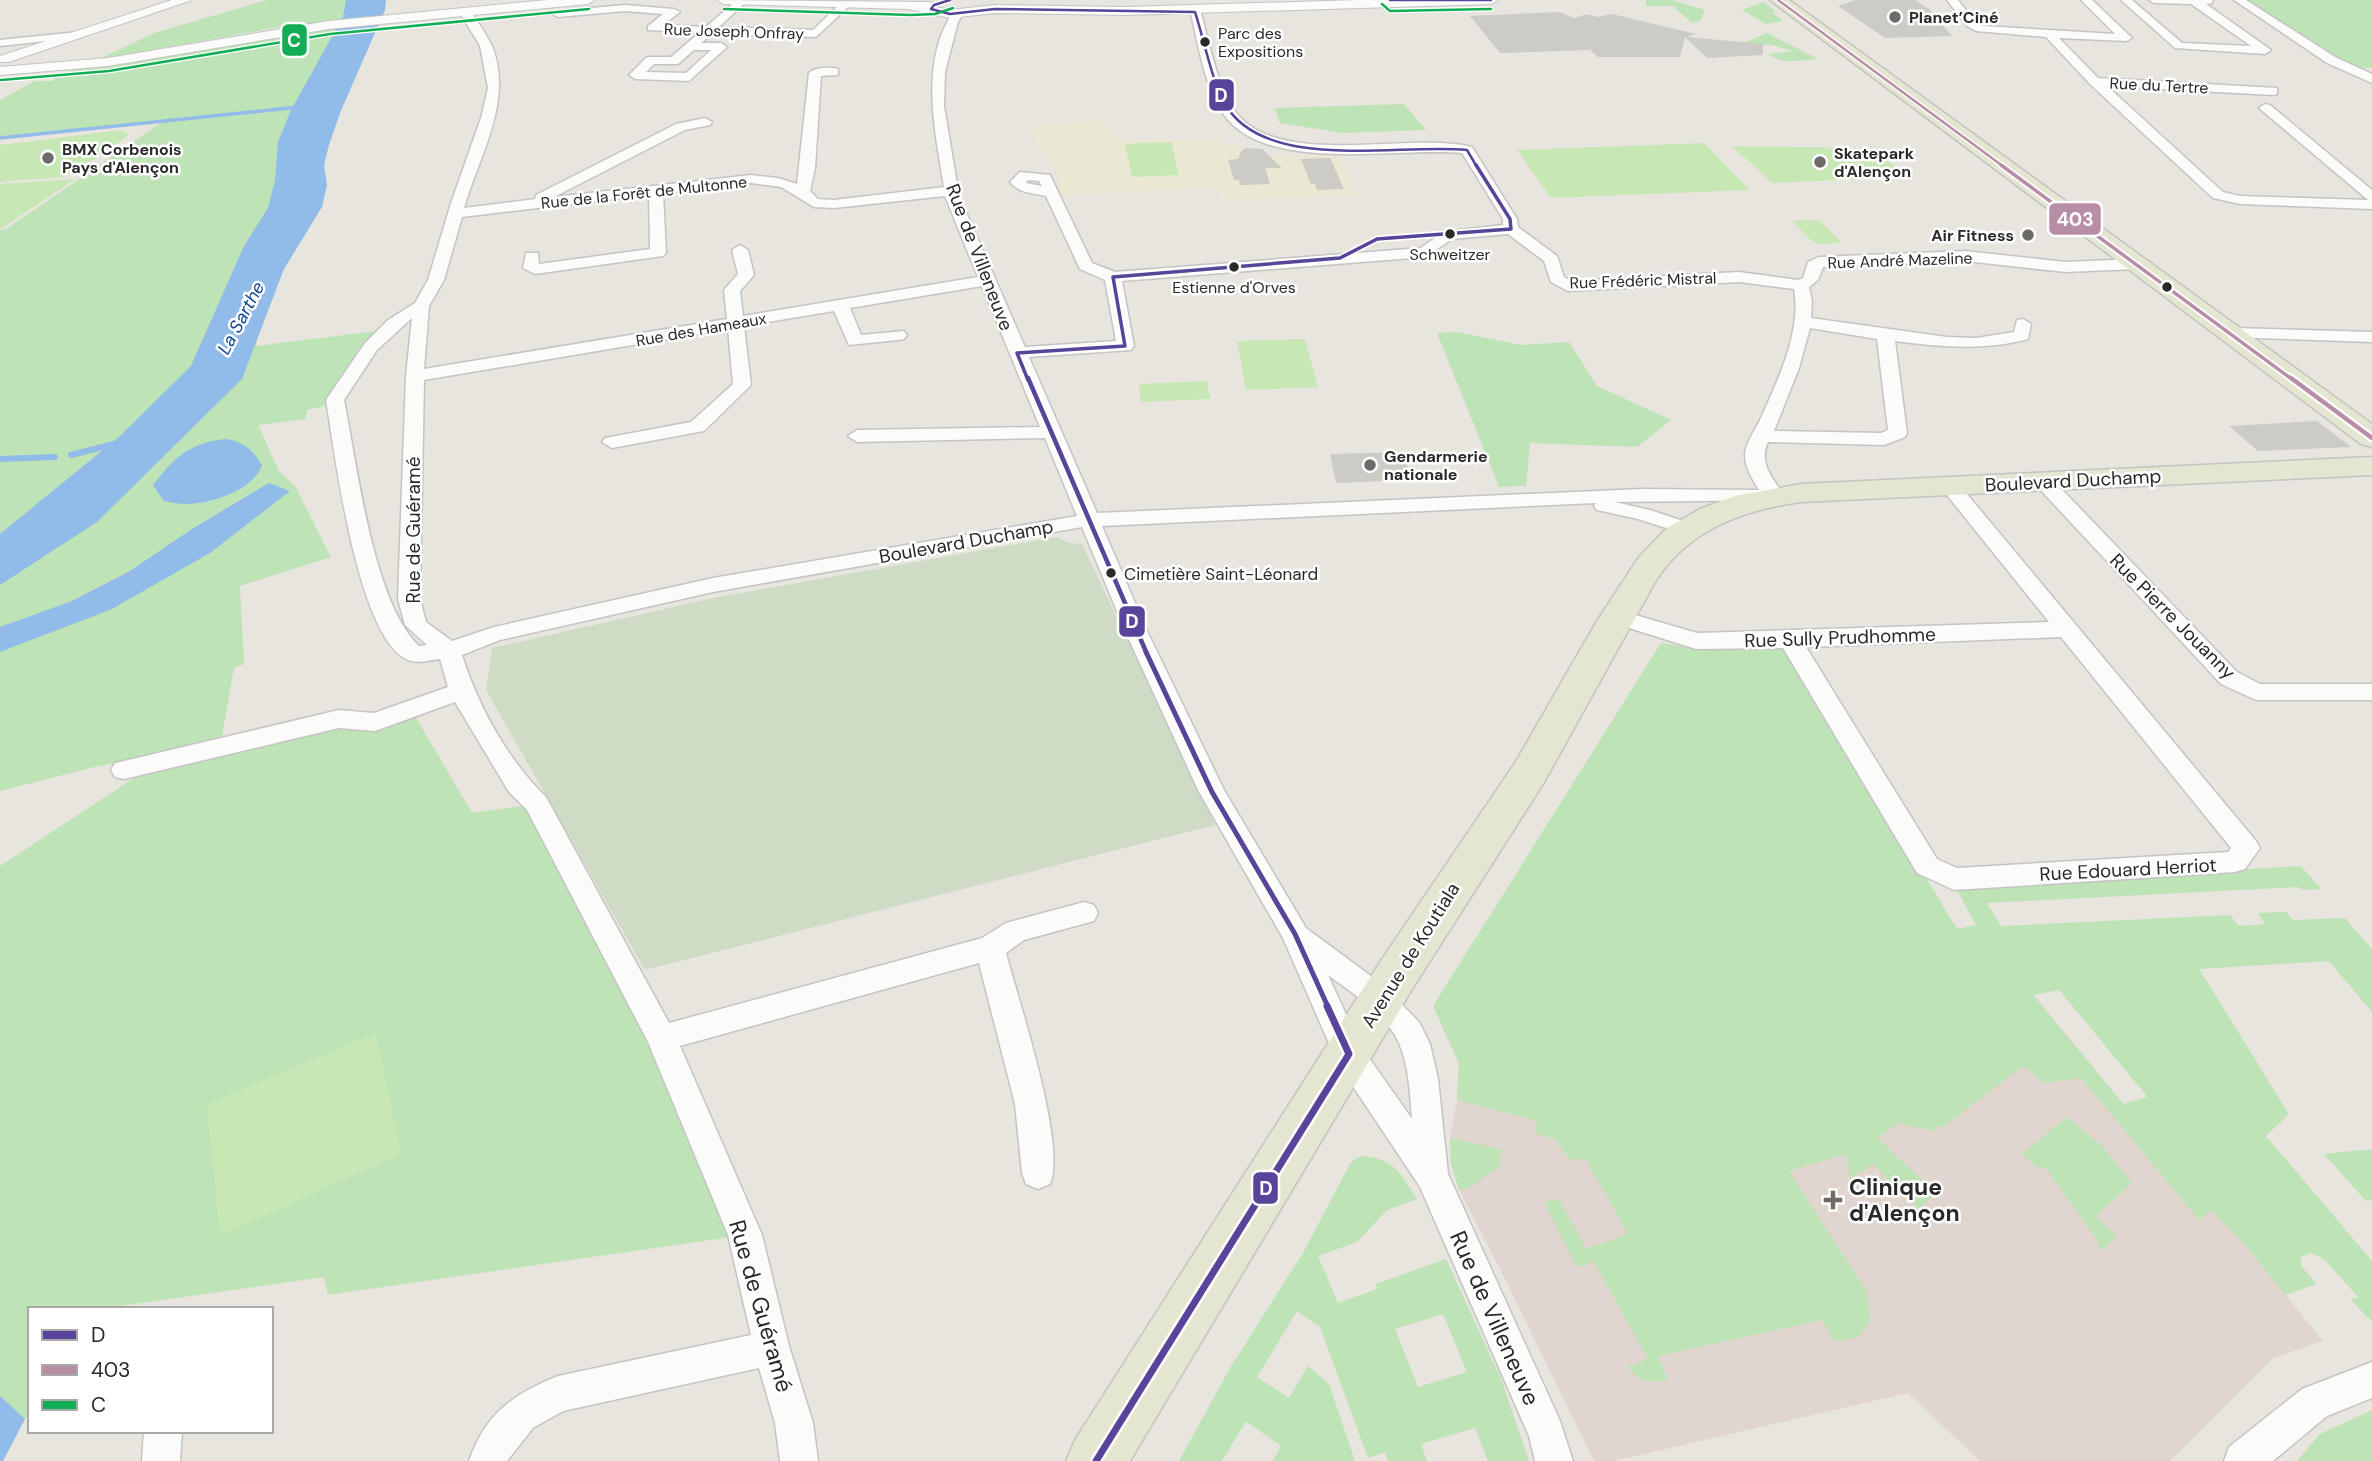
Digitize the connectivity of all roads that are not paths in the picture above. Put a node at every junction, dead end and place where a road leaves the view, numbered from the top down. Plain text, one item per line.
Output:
1 (185, 0) edge
2 (588, 0) edge
3 (724, 0) edge
4 (1491, 0) edge
5 (1778, 0) edge
6 (1952, 0) edge
7 (2086, 0) edge
8 (2126, 0) edge
9 (2154, 0) edge
10 (742, 1) edge
11 (1391, 1) edge
12 (2194, 1) edge
13 (2231, 1) edge
14 (629, 4) edge
15 (846, 4) junction
16 (460, 6) edge
17 (939, 6) edge
18 (962, 9) edge
19 (1195, 10) junction
20 (558, 14) dead end
21 (709, 30) junction
22 (2049, 34) junction
23 (78, 35) junction
24 (0, 43) edge
25 (691, 46) junction
26 (0, 61) edge
27 (0, 71) edge
28 (834, 72) dead end
29 (2372, 79) edge
30 (2095, 82) junction
31 (2273, 91) dead end
32 (2265, 108) dead end
33 (705, 122) dead end
34 (808, 168) junction
35 (768, 180) junction
36 (656, 190) junction
37 (803, 191) junction
38 (950, 191) junction
39 (1053, 193) dead end
40 (2372, 197) edge
41 (529, 205) junction
42 (2372, 205) edge
43 (455, 213) junction
44 (1511, 229) junction
45 (740, 250) dead end
46 (532, 256) dead end
47 (2138, 264) junction
48 (1113, 277) junction
49 (987, 280) junction
50 (1801, 285) junction
51 (840, 305) junction
52 (421, 306) junction
53 (1803, 321) junction
54 (734, 323) junction
55 (2024, 324) dead end
56 (1885, 333) junction
57 (2232, 333) junction
58 (898, 335) dead end
59 (2372, 337) edge
60 (1017, 353) junction
61 (415, 376) junction
62 (1051, 432) junction
63 (857, 436) dead end
64 (1762, 436) junction
65 (2372, 438) edge
66 (612, 442) dead end
67 (2372, 466) edge
68 (2043, 481) junction
69 (1949, 485) junction
70 (1642, 495) junction
71 (1775, 496) junction
72 (1534, 501) junction
73 (1088, 520) junction
74 (1688, 529) junction
75 (1618, 617) junction
76 (2064, 629) junction
77 (1790, 640) junction
78 (449, 651) junction
79 (461, 691) junction
80 (2372, 692) edge
81 (124, 770) dead end
82 (1084, 913) dead end
83 (1295, 934) junction
84 (990, 948) junction
85 (1379, 1000) junction
86 (661, 1038) junction
87 (1349, 1054) junction
88 (1038, 1173) dead end
89 (1432, 1176) junction
90 (771, 1346) junction
91 (2372, 1380) edge
92 (163, 1433) edge
93 (161, 1461) edge
94 (488, 1461) edge
95 (799, 1461) edge
96 (1096, 1461) edge
97 (1555, 1461) edge
98 (2243, 1461) edge

1 - 23 street
2 - 16 street
3 - 10 street
4 - 11 street
5 - 47 main road
6 - 22 street
7 - 22 street
8 - 12 street
9 - 12 street
10 - 15 street
10 - 21 street
11 - 19 street
12 - 13 street
13 - 29 street
14 - 20 street
14 - 21 street, Rue Joseph Onfray
15 - 17 street
15 - 21 street, Rue Joseph Onfray
16 - 27 street
16 - 43 street, Rue de Guéramé
17 - 18 street
18 - 19 street
18 - 38 street, Rue de Villeneuve
19 - 44 street
21 - 25 street
22 - 30 street, Rue du Tertre
23 - 24 street
23 - 26 street
25 - 25 street
28 - 34 street
30 - 31 street, Rue du Tertre
30 - 42 street
32 - 40 street
33 - 41 street
34 - 35 street
34 - 37 street
35 - 36 street, Rue de la Forêt de Multonne
35 - 37 street, Rue de la Forêt de Multonne
36 - 41 street, Rue de la Forêt de Multonne
36 - 46 street
37 - 38 street, Rue de la Forêt de Multonne
38 - 49 street, Rue de Villeneuve
39 - 48 street
41 - 43 street, Rue de la Forêt de Multonne
43 - 52 street, Rue de Guéramé
44 - 48 street
44 - 50 street, Rue Frédéric Mistral
45 - 54 street
47 - 50 street, Rue André Mazeline
47 - 57 main road
48 - 60 street
49 - 51 street, Rue des Hameaux
49 - 60 street, Rue de Villeneuve
50 - 53 street
51 - 54 street, Rue des Hameaux
51 - 58 street
52 - 61 street, Rue de Guéramé
52 - 78 street, Boulevard Duchamp
53 - 56 street
53 - 64 street
54 - 61 street, Rue des Hameaux
54 - 66 street
55 - 56 street
56 - 64 street
57 - 59 street
57 - 65 main road
60 - 62 street, Rue de Villeneuve
61 - 78 street, Rue de Guéramé
62 - 63 street
62 - 73 street, Rue de Villeneuve
64 - 71 street
67 - 68 main road, Boulevard Duchamp
68 - 69 main road, Boulevard Duchamp
68 - 80 street, Rue Pierre Jouanny
69 - 71 main road, Boulevard Duchamp
69 - 76 street, Rue Edouard Herriot
70 - 71 street, Boulevard Duchamp
70 - 72 street, Boulevard Duchamp
70 - 74 street
71 - 74 main road, Boulevard Duchamp
72 - 73 street, Boulevard Duchamp
72 - 74 street, Boulevard Duchamp
73 - 78 street, Boulevard Duchamp
73 - 83 street, Rue de Villeneuve
74 - 75 main road, Avenue de Koutiala
75 - 77 street, Rue Sully Prudhomme
75 - 85 main road, Avenue de Koutiala
76 - 77 street, Rue Sully Prudhomme
76 - 77 street, Rue Edouard Herriot
78 - 79 street, Rue de Guéramé
79 - 81 street
79 - 86 street, Rue de Guéramé
82 - 84 street
83 - 85 street
83 - 87 street, Rue de Villeneuve
84 - 86 street
84 - 88 street
85 - 87 main road, Avenue de Koutiala
85 - 89 street
86 - 90 street, Rue de Guéramé
87 - 89 street, Rue de Villeneuve
87 - 96 main road, Avenue de Koutiala
89 - 97 street, Rue de Villeneuve
90 - 94 street
90 - 95 street, Rue de Guéramé
91 - 98 street
92 - 93 street

